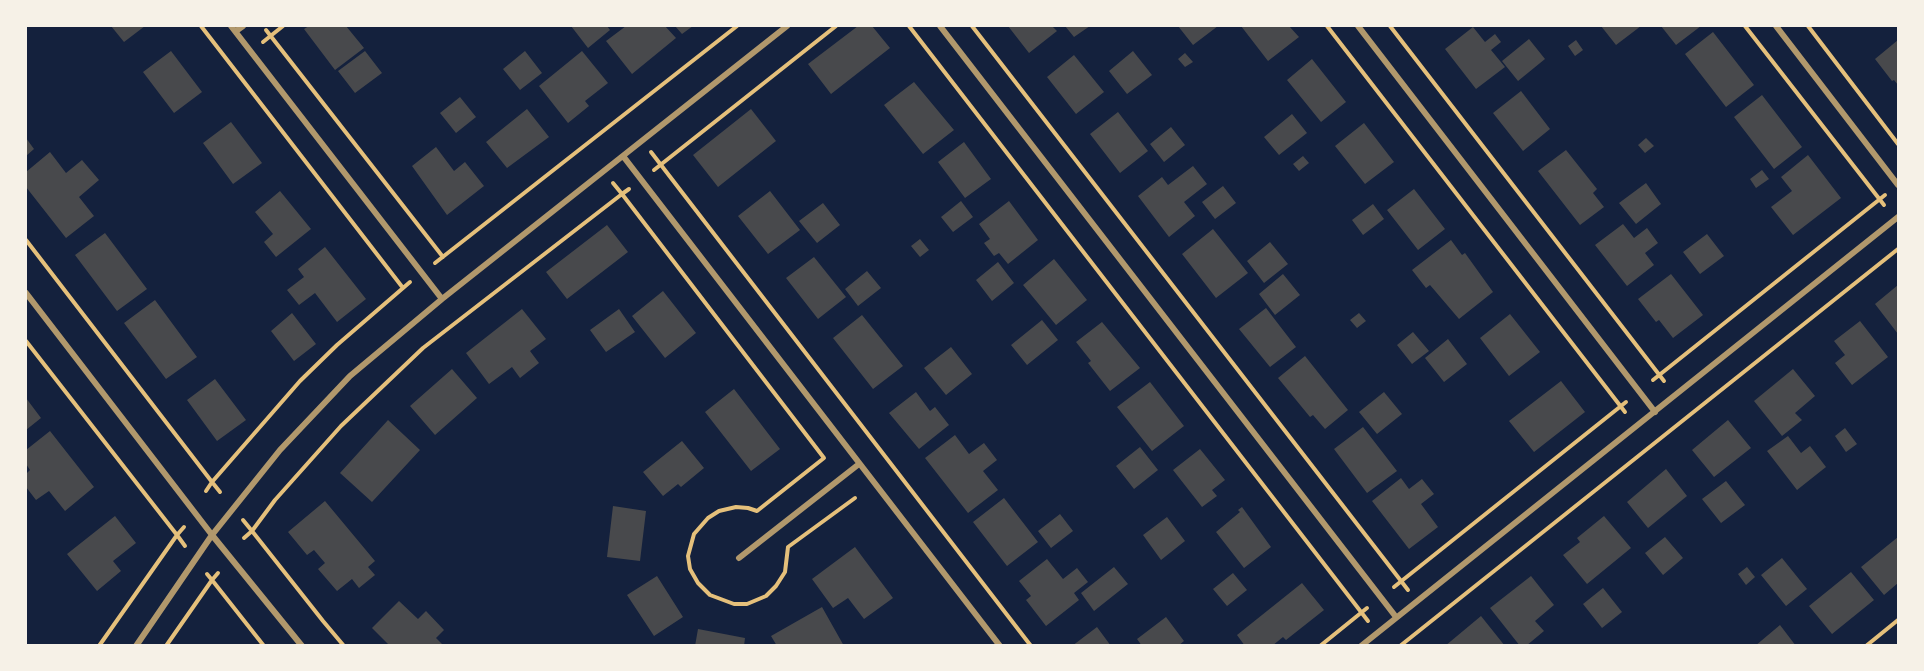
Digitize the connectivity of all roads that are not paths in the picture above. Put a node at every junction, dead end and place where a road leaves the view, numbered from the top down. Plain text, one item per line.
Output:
1 (243, 26) edge
2 (787, 26) edge
3 (940, 26) edge
4 (1358, 26) edge
5 (1776, 26) edge
6 (234, 28) edge
7 (623, 156) junction
8 (1899, 185) edge
9 (1899, 217) edge
10 (26, 293) edge
11 (442, 298) junction
12 (1655, 412) junction
13 (860, 464) junction
14 (212, 535) junction
15 (739, 558) dead end
16 (1396, 617) junction
17 (136, 645) edge
18 (302, 645) edge
19 (1000, 645) edge
20 (1361, 645) edge

1 - 6 street
2 - 7 street
3 - 16 street
4 - 12 street
5 - 8 street
6 - 11 street
7 - 11 street
7 - 13 street
9 - 12 street
10 - 14 street
11 - 14 street
12 - 16 street
13 - 15 street
13 - 19 street
14 - 17 street
14 - 18 street
16 - 20 street

